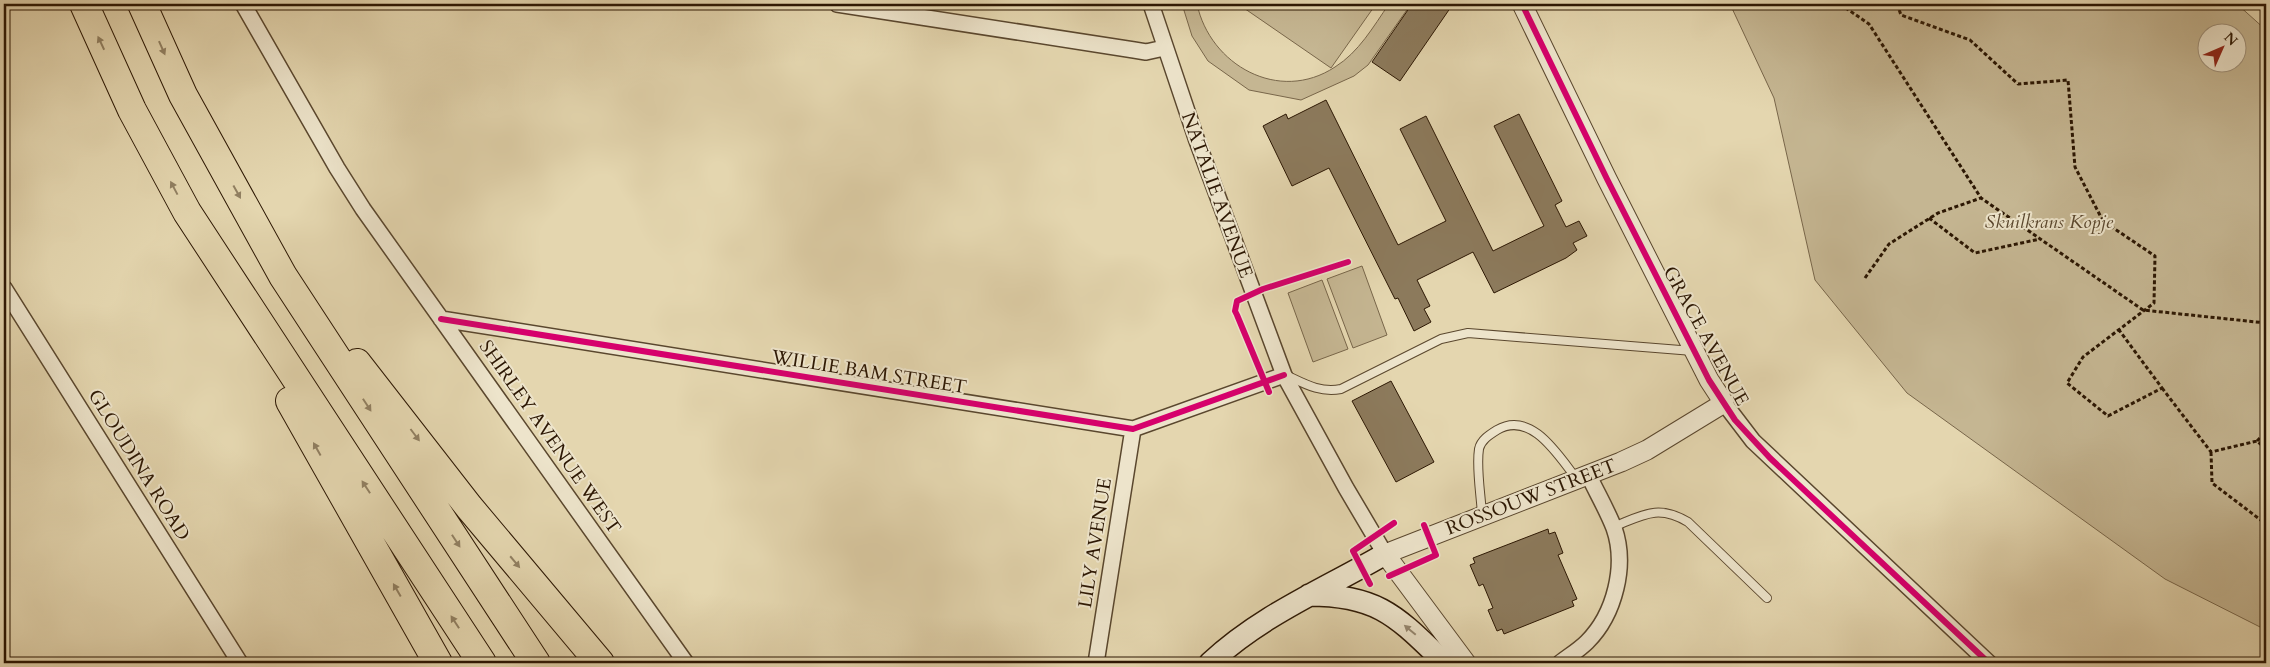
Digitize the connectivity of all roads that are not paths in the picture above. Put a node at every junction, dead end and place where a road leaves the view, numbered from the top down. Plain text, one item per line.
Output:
1 (84, 4) edge
2 (142, 4) edge
3 (243, 4) edge
4 (837, 4) edge
5 (1151, 4) edge
6 (1522, 4) edge
7 (1164, 48) junction
8 (187, 212) junction
9 (283, 276) junction
10 (4, 288) edge
11 (441, 319) junction
12 (1695, 351) junction
13 (1284, 375) junction
14 (1724, 403) junction
15 (1133, 429) junction
16 (1583, 478) junction
17 (1482, 517) junction
18 (1613, 527) junction
19 (1385, 554) junction
20 (1309, 595) junction
21 (1767, 598) dead end
22 (240, 663) edge
23 (438, 663) edge
24 (482, 663) edge
25 (536, 663) edge
26 (600, 663) edge
27 (686, 663) edge
28 (1096, 663) edge
29 (1210, 663) edge
30 (1445, 663) edge
31 (1466, 663) edge
32 (1560, 663) edge
33 (1989, 663) edge

8 -> 1 highway
2 -> 9 highway
3 - 11 street, SHIRLEY AVENUE WEST
4 - 7 street
5 - 7 street, NATALIE AVENUE
6 - 12 street, GRACE AVENUE
7 - 13 street, NATALIE AVENUE
23 -> 8 highway
24 -> 8 highway
9 -> 25 highway
9 -> 26 highway
10 - 22 street, GLOUDINA ROAD
11 - 15 street, WILLIE BAM STREET
11 - 27 street, SHIRLEY AVENUE WEST
12 - 13 lane
12 - 14 street, GRACE AVENUE
13 - 15 street, WILLIE BAM STREET
13 - 19 street, NATALIE AVENUE
14 - 16 street, ROSSOUW STREET
14 - 33 street, GRACE AVENUE
15 - 28 street, LILY AVENUE
16 - 17 street, ROSSOUW STREET
16 - 17 lane
16 - 18 street
17 - 19 street, ROSSOUW STREET
18 - 21 lane
18 - 32 street
19 - 20 main road, ROSSOUW STREET
19 - 31 street, NATALIE AVENUE
20 - 29 main road, ROSSOUW STREET
30 -> 20 main road

